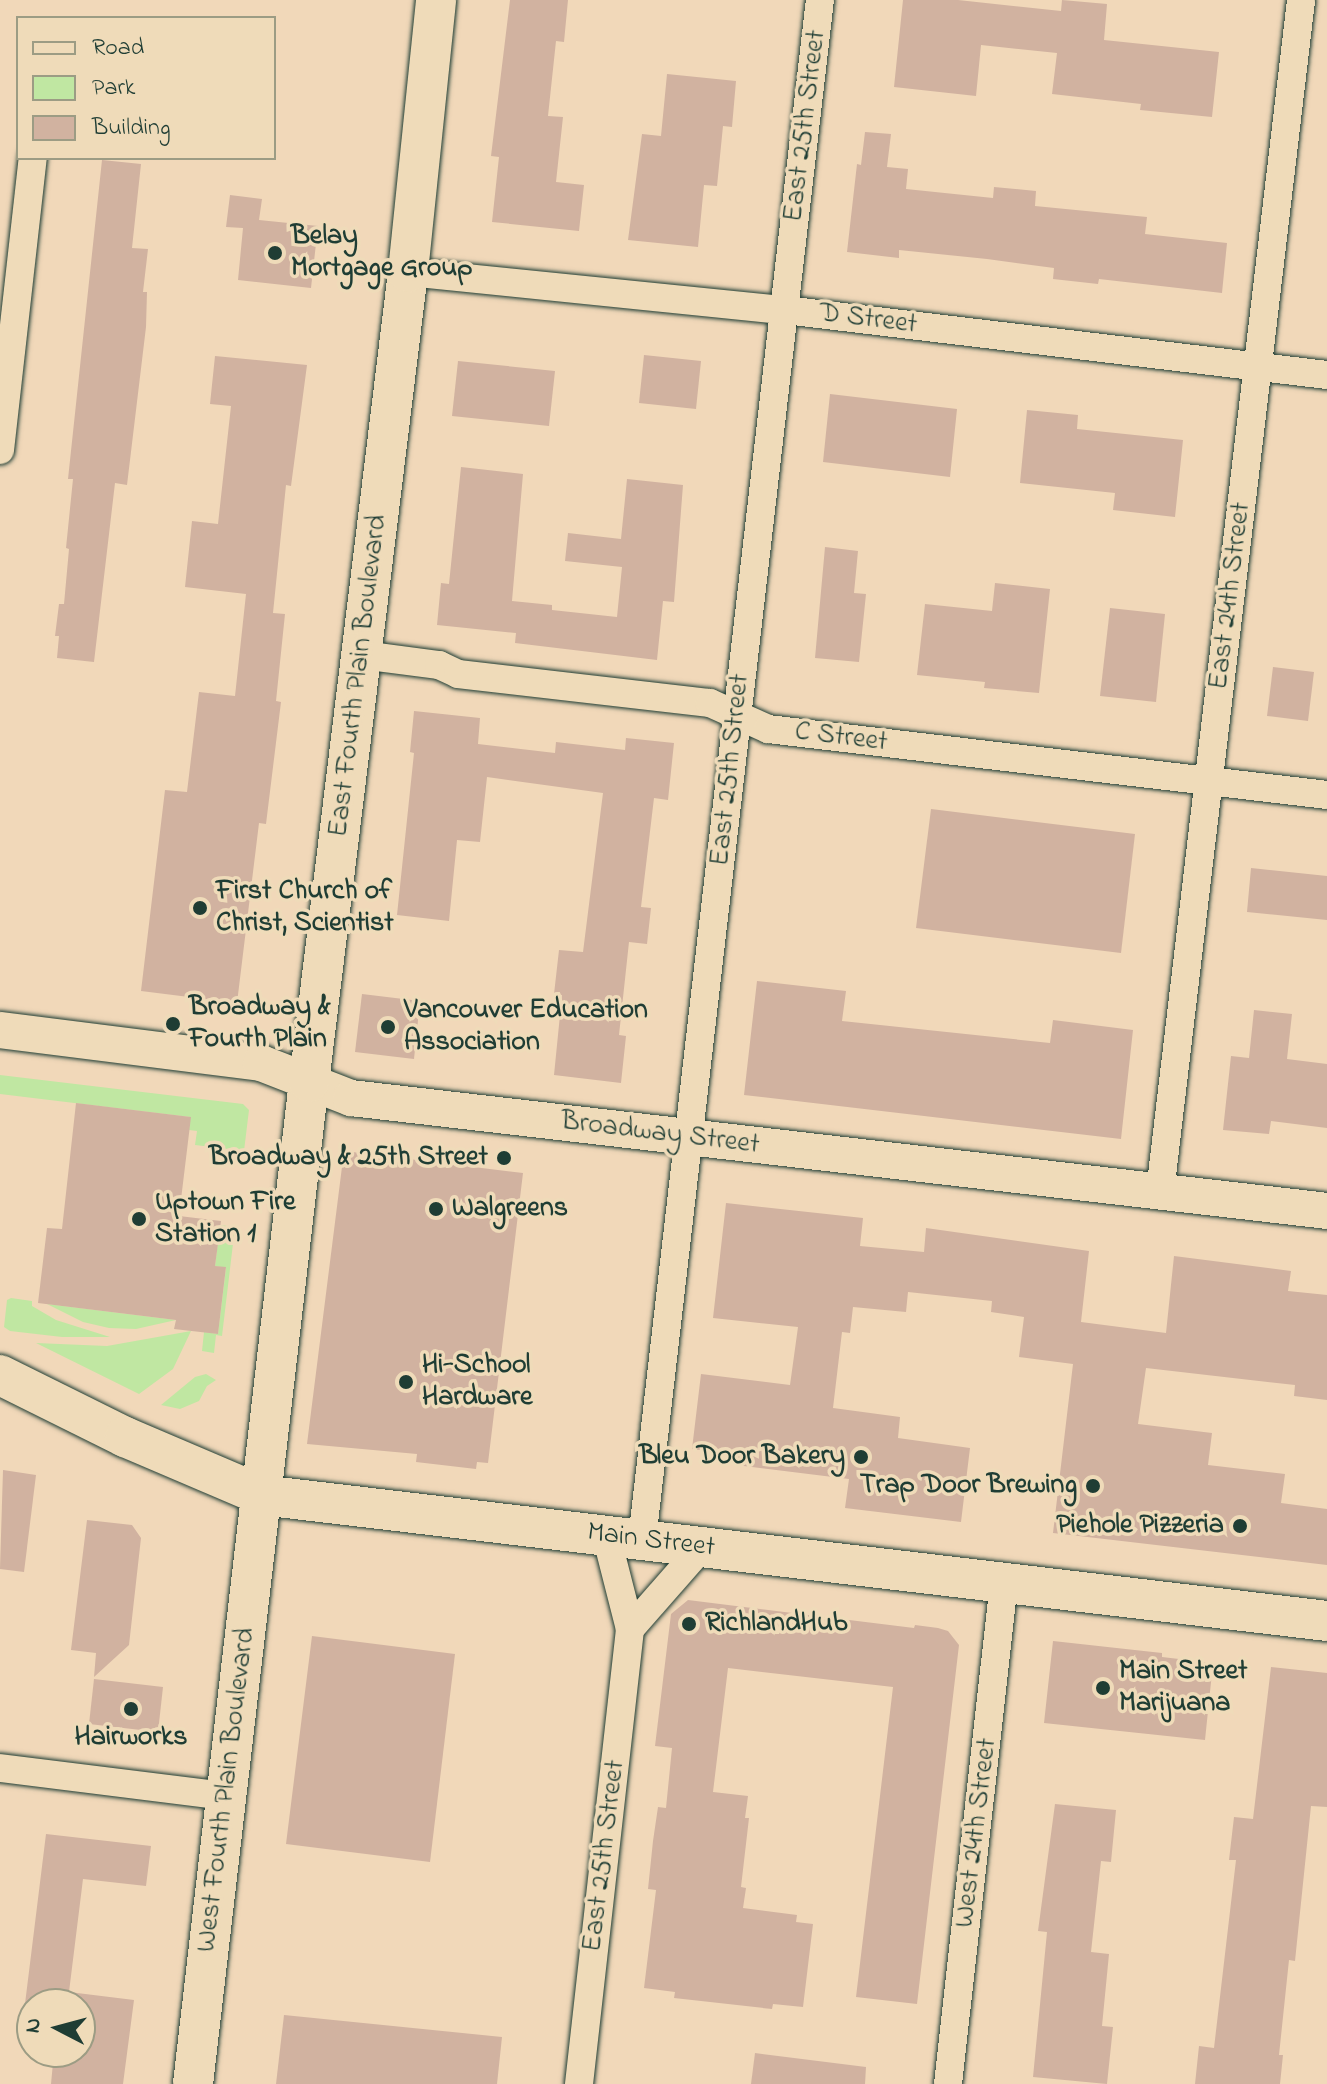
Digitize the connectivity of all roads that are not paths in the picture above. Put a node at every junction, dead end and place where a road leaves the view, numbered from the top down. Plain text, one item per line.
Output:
1 (436, 0) edge
2 (820, 0) edge
3 (1301, 0) edge
4 (33, 160) edge
5 (408, 272) junction
6 (785, 310) junction
7 (1258, 367) junction
8 (1327, 375) edge
9 (0, 450) edge
10 (362, 655) junction
11 (737, 715) junction
12 (1209, 781) junction
13 (1327, 795) edge
14 (0, 1030) edge
15 (309, 1082) junction
16 (688, 1137) junction
17 (1160, 1192) junction
18 (1327, 1211) edge
19 (0, 1375) edge
20 (261, 1495) junction
21 (624, 1538) junction
22 (702, 1547) junction
23 (1004, 1582) junction
24 (1327, 1621) edge
25 (630, 1629) junction
26 (0, 1768) edge
27 (226, 1796) junction
28 (193, 2084) edge
29 (579, 2084) edge
30 (948, 2084) edge

1 - 5 main road, East Fourth Plain Boulevard
2 - 6 street, East 25th Street
3 - 7 street, East 24th Street
4 - 9 street
5 - 6 street, D Street
5 - 10 main road, East Fourth Plain Boulevard
6 - 7 street, D Street
6 - 11 street, East 25th Street
7 - 8 street, D Street
7 - 12 street, East 24th Street
10 - 11 street, C Street
10 - 15 main road, East Fourth Plain Boulevard
11 - 12 street, C Street
11 - 16 street, East 25th Street
12 - 13 street, C Street
12 - 17 street, East 24th Street
14 - 15 street, Broadway Street
15 - 16 street, Broadway Street
15 - 20 main road, East Fourth Plain Boulevard
16 - 17 street, Broadway Street
16 - 21 street, East 25th Street
17 - 18 street, Broadway Street
19 - 20 main road, Main Street
20 - 21 main road, Main Street
20 - 27 main road, West Fourth Plain Boulevard
21 - 22 main road, Main Street
21 - 25 street, East 25th Street
22 - 23 main road, Main Street
22 - 25 street
23 - 24 main road, Main Street
23 - 30 street, West 24th Street
25 - 29 street, East 25th Street
26 - 27 street
27 - 28 main road, West Fourth Plain Boulevard

